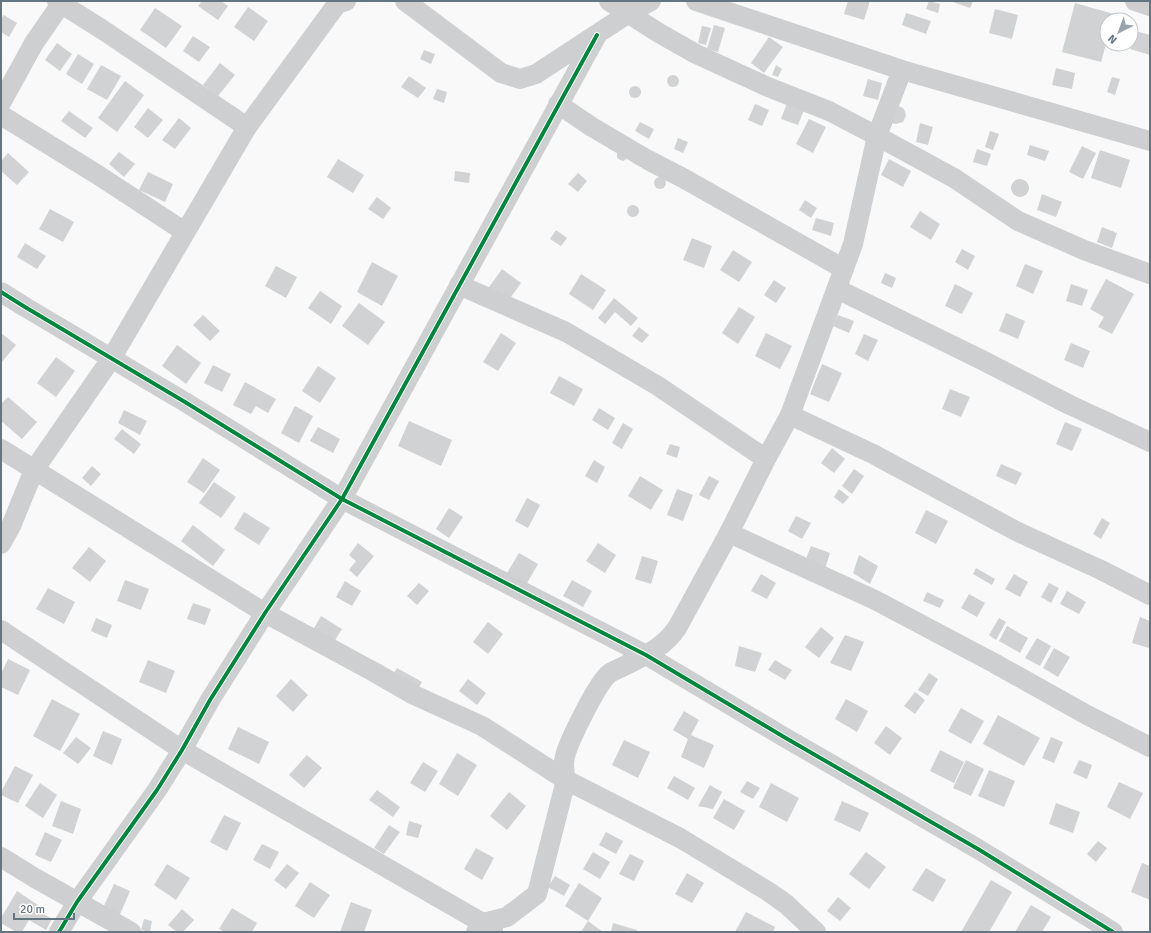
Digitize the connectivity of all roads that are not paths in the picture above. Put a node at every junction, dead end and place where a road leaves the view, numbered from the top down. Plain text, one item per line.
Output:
1 (346, 1) edge
2 (405, 1) edge
3 (609, 1) edge
4 (651, 1) edge
5 (696, 1) edge
6 (1135, 1) edge
7 (59, 2) edge
8 (1150, 6) edge
9 (629, 13) junction
10 (597, 35) junction
11 (902, 70) junction
12 (1, 102) edge
13 (558, 104) junction
14 (1, 115) edge
15 (247, 127) junction
16 (877, 136) junction
17 (1150, 141) edge
18 (185, 232) junction
19 (844, 269) junction
20 (1150, 274) edge
21 (459, 285) junction
22 (837, 289) junction
23 (1, 292) edge
24 (111, 359) junction
25 (790, 415) junction
26 (1150, 442) edge
27 (1, 449) edge
28 (766, 459) junction
29 (34, 470) junction
30 (342, 499) junction
31 (729, 533) junction
32 (1, 544) edge
33 (1150, 595) edge
34 (265, 613) junction
35 (1, 630) edge
36 (646, 655) junction
37 (1150, 747) edge
38 (182, 750) junction
39 (566, 780) junction
40 (1, 857) edge
41 (77, 902) junction
42 (486, 929) edge
43 (59, 932) edge
44 (131, 932) edge
45 (816, 932) edge
46 (1113, 932) edge

1 - 15 street
2 - 10 street
3 - 9 street
4 - 9 street
5 - 11 street
6 - 8 street
7 - 12 street
7 - 15 street
9 - 10 street
9 - 16 street
10 - 13 street
11 - 16 street
11 - 17 street
13 - 19 street
13 - 21 street
14 - 18 street
15 - 18 street
16 - 19 street
16 - 20 street
18 - 24 street
19 - 22 street
21 - 28 street
21 - 30 street
22 - 25 street
22 - 26 street
23 - 24 street
24 - 29 street
24 - 30 street
25 - 28 street
25 - 33 street
27 - 29 street
28 - 31 street
29 - 32 street
29 - 34 street
30 - 34 street
30 - 36 street
31 - 36 street
31 - 37 street
34 - 38 street
34 - 39 street
35 - 38 street
36 - 39 street
36 - 46 street
38 - 41 street
38 - 42 street
39 - 42 street
39 - 45 street
40 - 41 street
41 - 43 street
41 - 44 street

